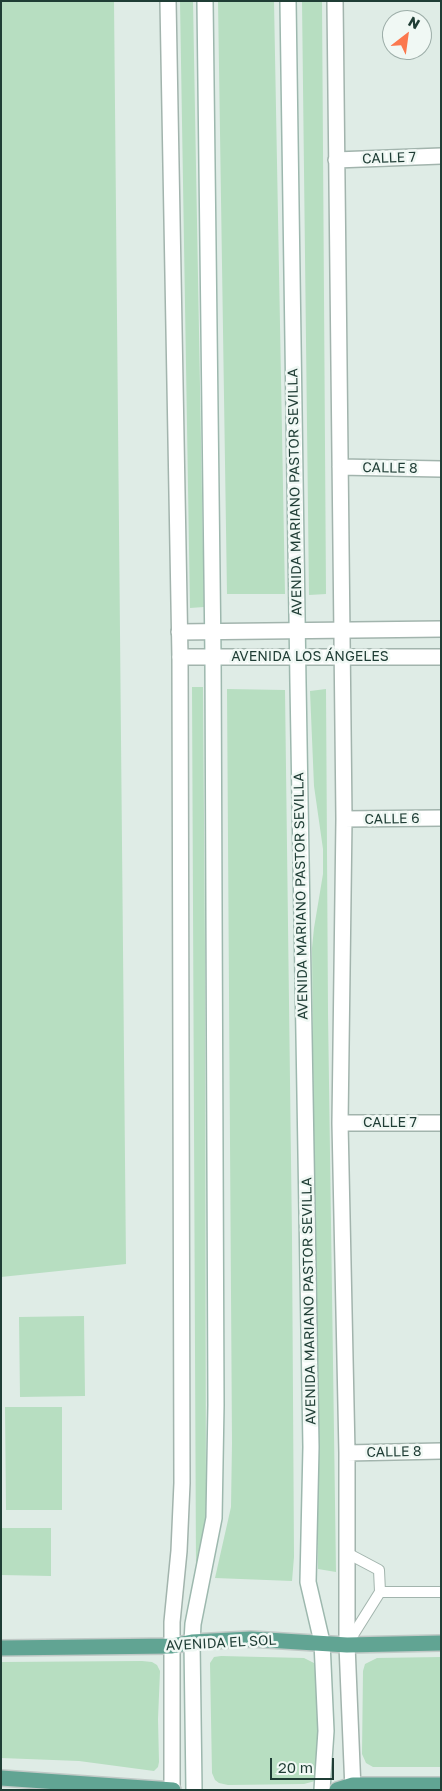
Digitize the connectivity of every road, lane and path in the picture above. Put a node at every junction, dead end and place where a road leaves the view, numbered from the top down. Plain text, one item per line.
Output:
1 (168, 1) edge
2 (205, 1) edge
3 (288, 1) edge
4 (335, 1) edge
5 (441, 156) edge
6 (336, 160) junction
7 (340, 467) junction
8 (441, 469) edge
9 (441, 629) edge
10 (342, 630) junction
11 (212, 631) junction
12 (298, 631) junction
13 (179, 632) junction
14 (180, 657) junction
15 (213, 657) junction
16 (297, 657) junction
17 (342, 657) junction
18 (441, 657) edge
19 (441, 818) edge
20 (344, 819) junction
21 (340, 1123) junction
22 (441, 1123) edge
23 (441, 1451) edge
24 (347, 1453) junction
25 (347, 1553) junction
26 (380, 1592) junction
27 (441, 1592) edge
28 (192, 1642) junction
29 (322, 1642) junction
30 (441, 1643) edge
31 (347, 1645) junction
32 (172, 1646) junction
33 (1, 1648) edge
34 (1, 1778) edge
35 (441, 1785) edge
36 (353, 1787) edge
37 (172, 1790) edge
38 (194, 1790) edge
39 (322, 1790) edge
40 (337, 1790) edge

1 - 13 street
2 - 11 street
3 - 12 street, AVENIDA MARIANO PASTOR SEVILLA
4 - 6 street
5 - 6 street, CALLE 7
6 - 7 street
7 - 8 street, CALLE 8
7 - 10 street
9 - 10 street, AVENIDA LOS ÁNGELES
10 - 12 street, AVENIDA LOS ÁNGELES
10 - 17 street
11 - 12 street, AVENIDA LOS ÁNGELES
11 - 13 street, AVENIDA LOS ÁNGELES
11 - 15 street
12 - 16 street, AVENIDA MARIANO PASTOR SEVILLA
13 - 14 street
14 - 15 street, AVENIDA LOS ÁNGELES
14 - 32 street
15 - 16 street, AVENIDA LOS ÁNGELES
15 - 28 street
16 - 17 street, AVENIDA LOS ÁNGELES
16 - 29 street, AVENIDA MARIANO PASTOR SEVILLA
17 - 18 street, AVENIDA LOS ÁNGELES
17 - 20 street
19 - 20 street, CALLE 6
20 - 21 street
21 - 22 street, CALLE 7
21 - 24 street
23 - 24 street, CALLE 8
24 - 25 street
25 - 26 lane
25 - 31 street
26 - 27 lane
26 - 31 lane
28 - 29 main road, AVENIDA EL SOL
28 - 32 main road, AVENIDA EL SOL
28 - 38 street
29 - 31 main road, AVENIDA EL SOL
29 - 39 street, AVENIDA MARIANO PASTOR SEVILLA
30 - 31 main road, AVENIDA EL SOL
31 - 36 street
32 - 33 main road, AVENIDA EL SOL
32 - 37 street
34 - 37 main road
35 - 36 main road
36 - 40 main road

